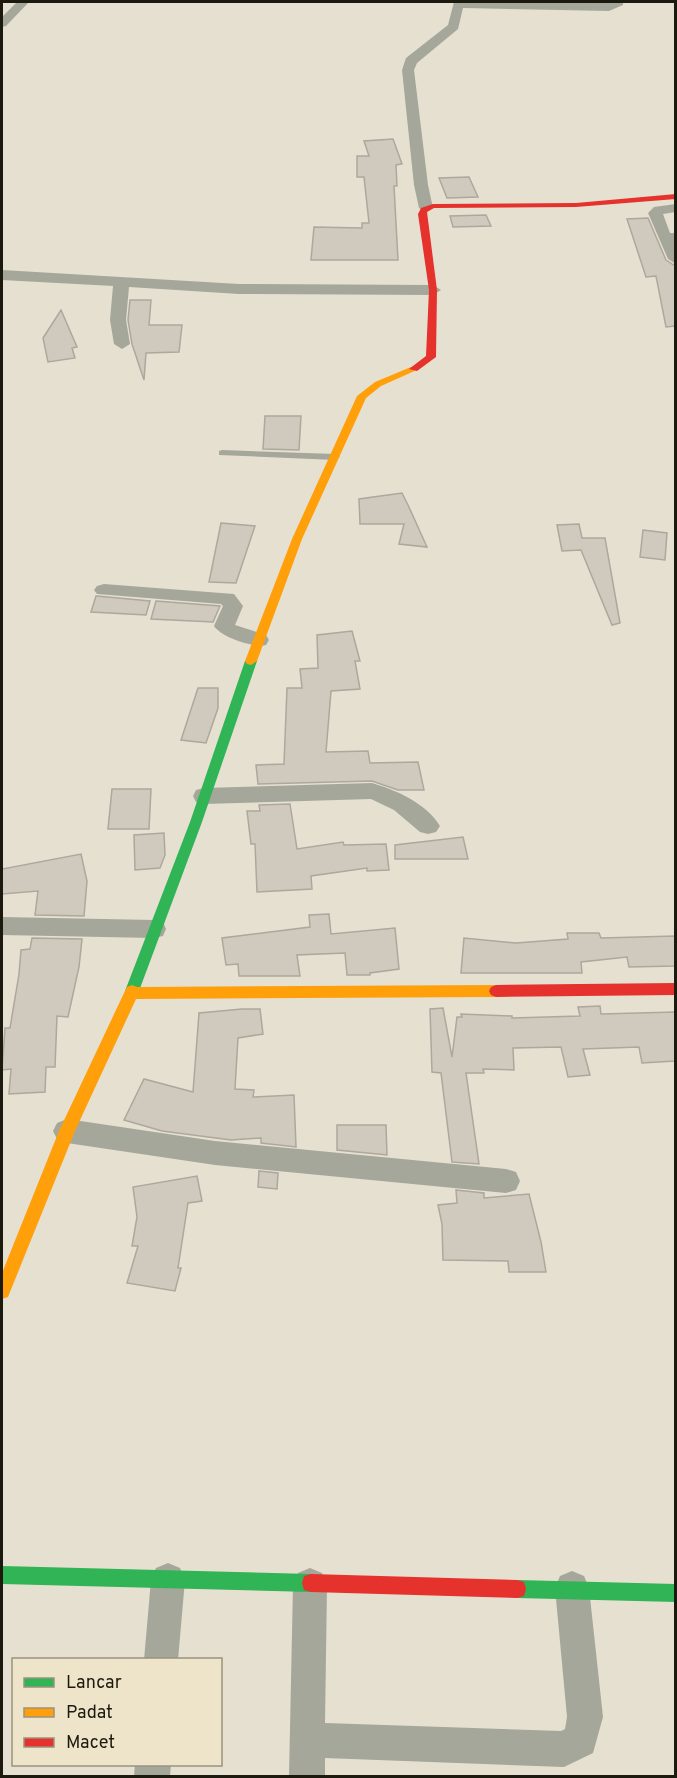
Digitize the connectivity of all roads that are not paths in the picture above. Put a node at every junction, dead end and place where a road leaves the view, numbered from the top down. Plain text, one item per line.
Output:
1 (23, 2) edge
2 (617, 2) edge
3 (459, 3) edge
4 (2, 23) edge
5 (675, 196) edge
6 (426, 208) junction
7 (675, 208) edge
8 (670, 238) edge
9 (675, 259) edge
10 (2, 275) edge
11 (121, 282) junction
12 (433, 290) junction
13 (122, 344) dead end
14 (222, 453) dead end
15 (335, 457) junction
16 (104, 590) dead end
17 (259, 640) junction
18 (204, 796) junction
19 (428, 826) dead end
20 (2, 926) edge
21 (154, 929) junction
22 (675, 989) edge
23 (131, 993) junction
24 (67, 1131) junction
25 (506, 1182) dead end
26 (2, 1292) edge
27 (2, 1575) edge
28 (168, 1580) junction
29 (310, 1585) junction
30 (572, 1588) junction
31 (675, 1593) edge
32 (161, 1658) edge
33 (308, 1740) junction
34 (307, 1776) edge

1 - 4 street
2 - 3 street
3 - 6 street
5 - 6 street
6 - 12 street
7 - 8 street
8 - 9 street
10 - 11 street
11 - 12 street
11 - 13 street
12 - 15 street
14 - 15 lane
15 - 17 street
16 - 17 street
17 - 18 street
18 - 19 street
18 - 21 street
20 - 21 street
21 - 23 street
22 - 23 street
23 - 24 street
24 - 25 street
24 - 26 street
27 - 28 street
28 - 29 street
28 - 32 street
29 - 30 street
29 - 33 street
30 - 31 street
30 - 33 street
33 - 34 street

